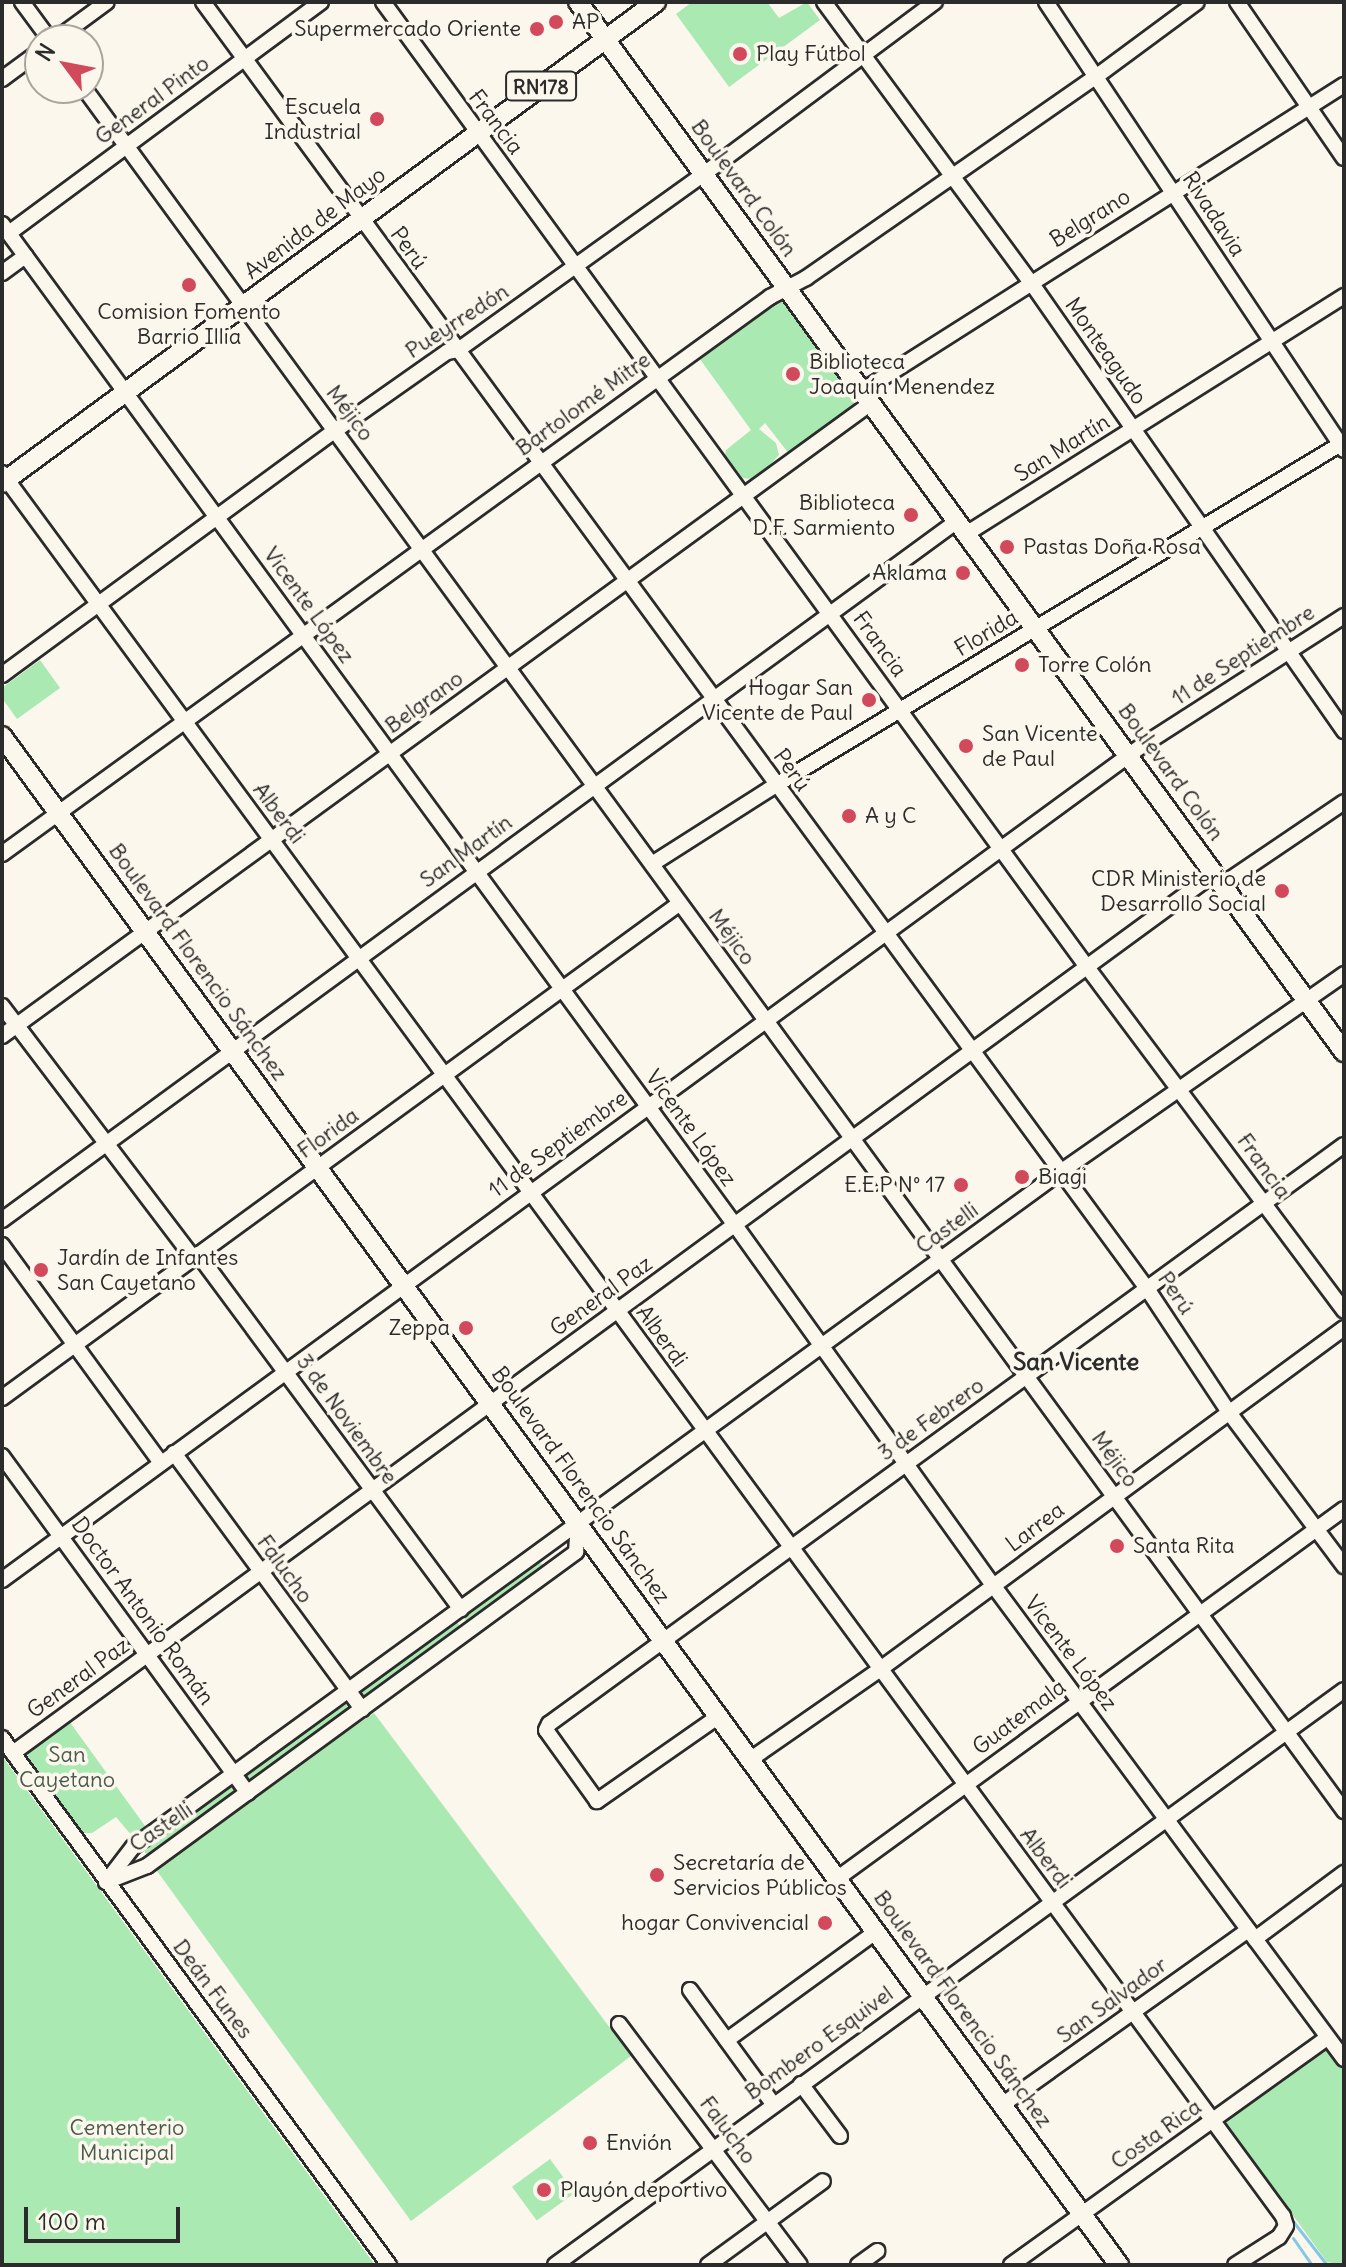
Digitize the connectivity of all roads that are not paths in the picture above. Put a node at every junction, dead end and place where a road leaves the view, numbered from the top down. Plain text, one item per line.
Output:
1 (22, 2) edge
2 (107, 2) edge
3 (203, 2) edge
4 (321, 2) edge
5 (383, 2) edge
6 (578, 2) edge
7 (656, 2) edge
8 (824, 2) edge
9 (935, 2) edge
10 (1046, 2) edge
11 (1197, 2) edge
12 (1237, 2) edge
13 (40, 24) edge
14 (76, 24) edge
15 (605, 39) junction
16 (862, 54) junction
17 (245, 59) junction
18 (24, 63) edge
19 (1097, 76) junction
20 (2, 79) edge
21 (1344, 85) edge
22 (96, 104) edge
23 (1310, 106) junction
24 (477, 132) junction
25 (126, 146) junction
26 (1344, 158) edge
27 (704, 174) junction
28 (952, 174) junction
29 (1173, 192) junction
30 (361, 219) junction
31 (5, 228) edge
32 (25, 256) junction
33 (576, 265) junction
34 (2, 273) edge
35 (1030, 281) junction
36 (785, 286) junction
37 (1344, 296) edge
38 (243, 306) junction
39 (1271, 344) junction
40 (458, 350) junction
41 (658, 377) junction
42 (125, 392) junction
43 (866, 397) junction
44 (1133, 429) junction
45 (336, 430) junction
46 (1343, 445) edge
47 (539, 464) junction
48 (4, 478) edge
49 (744, 496) junction
50 (217, 516) junction
51 (962, 528) junction
52 (1203, 528) junction
53 (423, 550) junction
54 (626, 582) junction
55 (98, 604) junction
56 (831, 613) junction
57 (1344, 616) edge
58 (1037, 628) junction
59 (304, 635) junction
60 (1289, 652) junction
61 (509, 668) junction
62 (2, 675) edge
63 (712, 700) junction
64 (901, 709) junction
65 (184, 722) junction
66 (1344, 731) edge
67 (2, 736) edge
68 (390, 753) junction
69 (1130, 756) junction
70 (594, 785) junction
71 (776, 785) junction
72 (1344, 802) edge
73 (59, 812) junction
74 (271, 839) junction
75 (1001, 849) junction
76 (2, 854) edge
77 (652, 864) junction
78 (476, 871) junction
79 (1219, 879) junction
80 (680, 903) junction
81 (145, 931) junction
82 (886, 936) junction
83 (358, 958) junction
84 (1087, 967) junction
85 (1344, 974) edge
86 (562, 989) junction
87 (1306, 999) junction
88 (2, 1006) edge
89 (766, 1021) junction
90 (16, 1025) junction
91 (2, 1036) edge
92 (233, 1050) junction
93 (1344, 1052) edge
94 (971, 1053) junction
95 (444, 1075) junction
96 (1180, 1087) junction
97 (647, 1107) junction
98 (853, 1138) junction
99 (104, 1145) junction
100 (1344, 1145) edge
101 (319, 1168) junction
102 (1059, 1173) junction
103 (530, 1193) junction
104 (1264, 1203) junction
105 (2, 1220) edge
106 (735, 1225) junction
107 (2, 1245) edge
108 (196, 1256) junction
109 (942, 1259) junction
110 (405, 1285) junction
111 (1148, 1290) junction
112 (617, 1311) junction
113 (1344, 1311) edge
114 (1344, 1328) edge
115 (74, 1344) junction
116 (822, 1346) junction
117 (285, 1372) junction
118 (1028, 1375) junction
119 (2, 1398) edge
120 (492, 1404) junction
121 (1228, 1411) junction
122 (705, 1432) junction
123 (174, 1453) junction
124 (2, 1456) edge
125 (161, 1463) junction
126 (905, 1465) junction
127 (373, 1491) junction
128 (1114, 1496) junction
129 (1344, 1509) edge
130 (578, 1522) junction
131 (1317, 1529) junction
132 (61, 1537) junction
133 (790, 1548) junction
134 (1344, 1566) edge
135 (260, 1573) junction
136 (2, 1580) edge
137 (993, 1585) junction
138 (458, 1611) junction
139 (1199, 1611) junction
140 (469, 1631) junction
141 (665, 1640) junction
142 (147, 1655) junction
143 (879, 1670) junction
144 (1344, 1690) edge
145 (348, 1691) junction
146 (1079, 1700) junction
147 (362, 1709) junction
148 (719, 1716) junction
149 (1287, 1732) junction
150 (2, 1738) edge
151 (13, 1753) junction
152 (751, 1759) junction
153 (234, 1773) junction
154 (964, 1786) junction
155 (248, 1793) junction
156 (1344, 1811) edge
157 (1167, 1818) junction
158 (1344, 1873) edge
159 (838, 1878) junction
160 (106, 1882) junction
161 (1051, 1902) junction
162 (877, 1931) junction
163 (1251, 1934) junction
164 (690, 1990) dead end
165 (923, 1995) junction
166 (1131, 2014) junction
167 (619, 2024) dead end
168 (1327, 2038) junction
169 (727, 2040) junction
170 (1344, 2059) edge
171 (801, 2084) junction
172 (773, 2104) junction
173 (1002, 2105) junction
174 (1211, 2122) junction
175 (840, 2136) dead end
176 (714, 2148) junction
177 (823, 2181) dead end
178 (1081, 2213) junction
179 (768, 2221) junction
180 (877, 2251) dead end
181 (558, 2264) edge
182 (389, 2265) edge
183 (708, 2265) edge
184 (800, 2265) edge
185 (858, 2265) edge
186 (1011, 2265) edge
187 (1119, 2265) edge
188 (1235, 2265) edge

1 - 13 street
2 - 14 street
3 - 17 street, Perú
4 - 17 street, General Pinto
5 - 24 street, Francia
6 - 15 main road, Boulevard Colón
7 - 15 main road, Avenida de Mayo / RN178
8 - 16 street, Monteagudo
9 - 16 street, Pueyrredón
10 - 19 street, Rivadavia
11 - 19 street, Bartolomé Mitre
12 - 23 street
15 - 24 main road, Avenida de Mayo / RN178
15 - 27 main road, Boulevard Colón
16 - 27 street, Pueyrredón
16 - 28 street, Monteagudo
17 - 25 street, General Pinto
17 - 30 street, Perú
18 - 20 street
19 - 28 street, Bartolomé Mitre
19 - 29 street, Rivadavia
21 - 23 street, Belgrano
22 - 25 street, Méjico
23 - 26 street
23 - 29 street, Belgrano
24 - 30 main road, Avenida de Mayo / RN178
24 - 33 street, Francia
25 - 31 street, General Pinto
25 - 38 street, Méjico
27 - 33 street, Pueyrredón
27 - 36 main road, Boulevard Colón
28 - 35 street, Monteagudo
28 - 36 street, Bartolomé Mitre
29 - 35 street, Belgrano
29 - 39 street, Rivadavia
30 - 38 main road, Avenida de Mayo / RN178
30 - 40 street, Perú
31 - 32 street, Vicente López
32 - 34 street
32 - 42 street, Vicente López
33 - 40 street, Pueyrredón
33 - 41 street, Francia
35 - 43 street, Belgrano
35 - 44 street, Monteagudo
36 - 41 street, Bartolomé Mitre
36 - 43 main road, Boulevard Colón
37 - 39 street, San Martín
38 - 42 main road, Avenida de Mayo / RN178
38 - 45 street, Méjico
39 - 44 street, San Martín
39 - 46 street, Rivadavia
40 - 45 street, Pueyrredón
40 - 47 street, Perú
41 - 47 street, Bartolomé Mitre
41 - 49 street, Francia
42 - 48 main road, Avenida de Mayo / RN178
42 - 50 street, Vicente López
43 - 49 street, Belgrano
43 - 51 main road, Boulevard Colón
44 - 51 street, San Martín
44 - 52 street, Monteagudo
45 - 50 street, Pueyrredón
45 - 53 street, Méjico
46 - 52 street, Florida
47 - 53 street, Bartolomé Mitre
47 - 54 street, Perú
48 - 55 street, Alberdi
49 - 54 street, Belgrano
49 - 56 street, Francia
50 - 55 street, Pueyrredón
50 - 59 street, Vicente López
51 - 56 street, San Martín
51 - 58 main road, Boulevard Colón
52 - 58 street, Florida
52 - 60 street, Monteagudo
53 - 59 street, Bartolomé Mitre
53 - 61 street, Méjico
54 - 61 street, Belgrano
54 - 63 street, Perú
55 - 62 street, Pueyrredón
55 - 65 street, Alberdi
56 - 63 street, San Martín
56 - 64 street, Francia
57 - 60 street, 11 de Septiembre
58 - 64 street, Florida
58 - 69 main road, Boulevard Colón
59 - 65 street, Bartolomé Mitre
59 - 68 street, Vicente López
60 - 66 street, Monteagudo
60 - 69 street, 11 de Septiembre
61 - 68 street, Belgrano
61 - 70 street, Méjico
63 - 70 street, San Martín
63 - 71 street, Perú
64 - 71 street, Florida
64 - 75 street, Francia
65 - 73 street, Bartolomé Mitre
65 - 74 street, Alberdi
67 - 73 main road, Boulevard Florencio Sánchez
68 - 74 street, Belgrano
68 - 78 street, Vicente López
69 - 75 street, 11 de Septiembre
69 - 79 main road, Boulevard Colón
70 - 77 street, Méjico
70 - 78 street, San Martín
71 - 77 street, Florida
71 - 82 street, Perú
72 - 79 street, General Paz
73 - 76 street, Bartolomé Mitre
73 - 81 main road, Boulevard Florencio Sánchez
74 - 81 street, Belgrano
74 - 83 street, Alberdi
75 - 82 street, 11 de Septiembre
75 - 84 street, Francia
77 - 80 street, Méjico
78 - 83 street, San Martín
78 - 86 street, Vicente López
79 - 84 street, General Paz
79 - 87 main road, Boulevard Colón
80 - 86 street, Florida
80 - 89 street, Méjico
81 - 90 street, Belgrano
81 - 92 main road, Boulevard Florencio Sánchez
82 - 89 street, 11 de Septiembre
82 - 94 street, Perú
83 - 92 street, San Martín
83 - 95 street, Alberdi
84 - 94 street, General Paz
84 - 96 street, Francia
85 - 87 street, Castelli
86 - 95 street, Florida
86 - 97 street, Vicente López
87 - 93 main road, Boulevard Colón
87 - 96 street, Castelli
88 - 90 street, 3 de Noviembre
89 - 97 street, 11 de Septiembre
89 - 98 street, Méjico
90 - 91 street, Belgrano
90 - 99 street, 3 de Noviembre
92 - 99 street, San Martín
92 - 101 main road, Boulevard Florencio Sánchez
94 - 98 street, General Paz
94 - 102 street, Perú
95 - 101 street, Florida
95 - 103 street, Alberdi
96 - 102 street, Castelli
96 - 104 street, Francia
97 - 103 street, 11 de Septiembre
97 - 106 street, Vicente López
98 - 106 street, General Paz
98 - 109 street, Méjico
99 - 105 street, San Martín
99 - 108 street, 3 de Noviembre
100 - 104 street, 3 de Febrero
101 - 108 street, Florida
101 - 110 main road, Boulevard Florencio Sánchez
102 - 109 street, Castelli
102 - 111 street, Perú
103 - 110 street, 11 de Septiembre
103 - 112 street, Alberdi
104 - 111 street, 3 de Febrero
104 - 113 street, Francia
106 - 112 street, General Paz
106 - 116 street, Vicente López
107 - 115 street
108 - 115 street, Florida
108 - 117 street, 3 de Noviembre
109 - 116 street, Castelli
109 - 118 street, Méjico
110 - 117 street, 11 de Septiembre
110 - 120 main road, Boulevard Florencio Sánchez
111 - 118 street, 3 de Febrero
111 - 121 street, Perú
112 - 120 street, General Paz
112 - 122 street, Alberdi
114 - 121 street, Larrea
115 - 119 street, Florida
115 - 125 street
116 - 122 street, Castelli
116 - 126 street, Vicente López
117 - 123 street, 11 de Septiembre
117 - 127 street, 3 de Noviembre
118 - 126 street, 3 de Febrero
118 - 128 street, Méjico
120 - 127 street, General Paz
120 - 130 main road, Boulevard Florencio Sánchez
121 - 128 street, Larrea
121 - 131 street, Perú
122 - 130 street, Castelli
122 - 133 street, Alberdi
123 - 125 street, 11 de Septiembre
123 - 135 street, Falucho
124 - 132 street, Doctor Antonio Román
125 - 132 street, 11 de Septiembre
126 - 133 street, 3 de Febrero
126 - 137 street, Vicente López
127 - 135 street, General Paz
127 - 138 street, 3 de Noviembre
128 - 137 street, Larrea
128 - 139 street, Méjico
129 - 131 street, Guatemala
130 - 138 street, Castelli
130 - 140 street, Castelli
130 - 141 main road, Boulevard Florencio Sánchez
131 - 134 street, Perú
131 - 139 street, Guatemala
132 - 136 street, 11 de Septiembre
132 - 142 street, Doctor Antonio Román
133 - 141 street, 3 de Febrero
133 - 143 street, Alberdi
135 - 142 street, General Paz
135 - 145 street, Falucho
137 - 143 street, Larrea
137 - 146 street, Vicente López
138 - 140 street, 3 de Noviembre
138 - 145 street, Castelli
139 - 146 street, Guatemala
139 - 149 street, Méjico
140 - 147 street, Castelli
141 - 148 main road, Boulevard Florencio Sánchez
141 - 148 street, 3 de Febrero
142 - 151 street, General Paz
142 - 153 street, Doctor Antonio Román
143 - 152 street, Larrea
143 - 154 street, Alberdi
144 - 149 street, Bombero Esquivel
145 - 147 street, Falucho
145 - 153 street, Castelli
146 - 154 street, Guatemala
146 - 157 street, Vicente López
147 - 155 street, Castelli
148 - 152 main road, Boulevard Florencio Sánchez
149 - 156 street, Méjico
149 - 157 street, Bombero Esquivel
150 - 151 street, Deán Funes
151 - 160 street, Deán Funes
152 - 159 main road, Boulevard Florencio Sánchez
153 - 155 street, Doctor Antonio Román
153 - 160 street, Castelli
154 - 159 street, Guatemala
154 - 161 street, Alberdi
155 - 160 street, Castelli
157 - 161 street, Bombero Esquivel
157 - 163 street, Vicente López
158 - 163 street, San Salvador
159 - 162 main road, Boulevard Florencio Sánchez
160 - 182 street, Deán Funes
161 - 165 street, Bombero Esquivel
161 - 166 street, Alberdi
162 - 165 main road, Boulevard Florencio Sánchez
162 - 169 street
163 - 166 street, San Salvador
163 - 168 street, Vicente López
164 - 169 street
165 - 171 street, Bombero Esquivel
165 - 173 main road, Boulevard Florencio Sánchez
166 - 173 street, San Salvador
166 - 174 street, Alberdi
167 - 176 street, Falucho
168 - 170 street, Vicente López
168 - 174 street, Costa Rica
169 - 172 street
171 - 172 street, Bombero Esquivel
171 - 175 street
172 - 176 street, Bombero Esquivel
173 - 178 main road, Boulevard Florencio Sánchez
174 - 178 street, Costa Rica
174 - 188 street, Alberdi
176 - 179 street, Falucho
176 - 181 street, Bombero Esquivel
177 - 179 street
178 - 186 street, Costa Rica
178 - 187 main road, Boulevard Florencio Sánchez
179 - 183 street
179 - 184 street, Falucho
180 - 185 street

